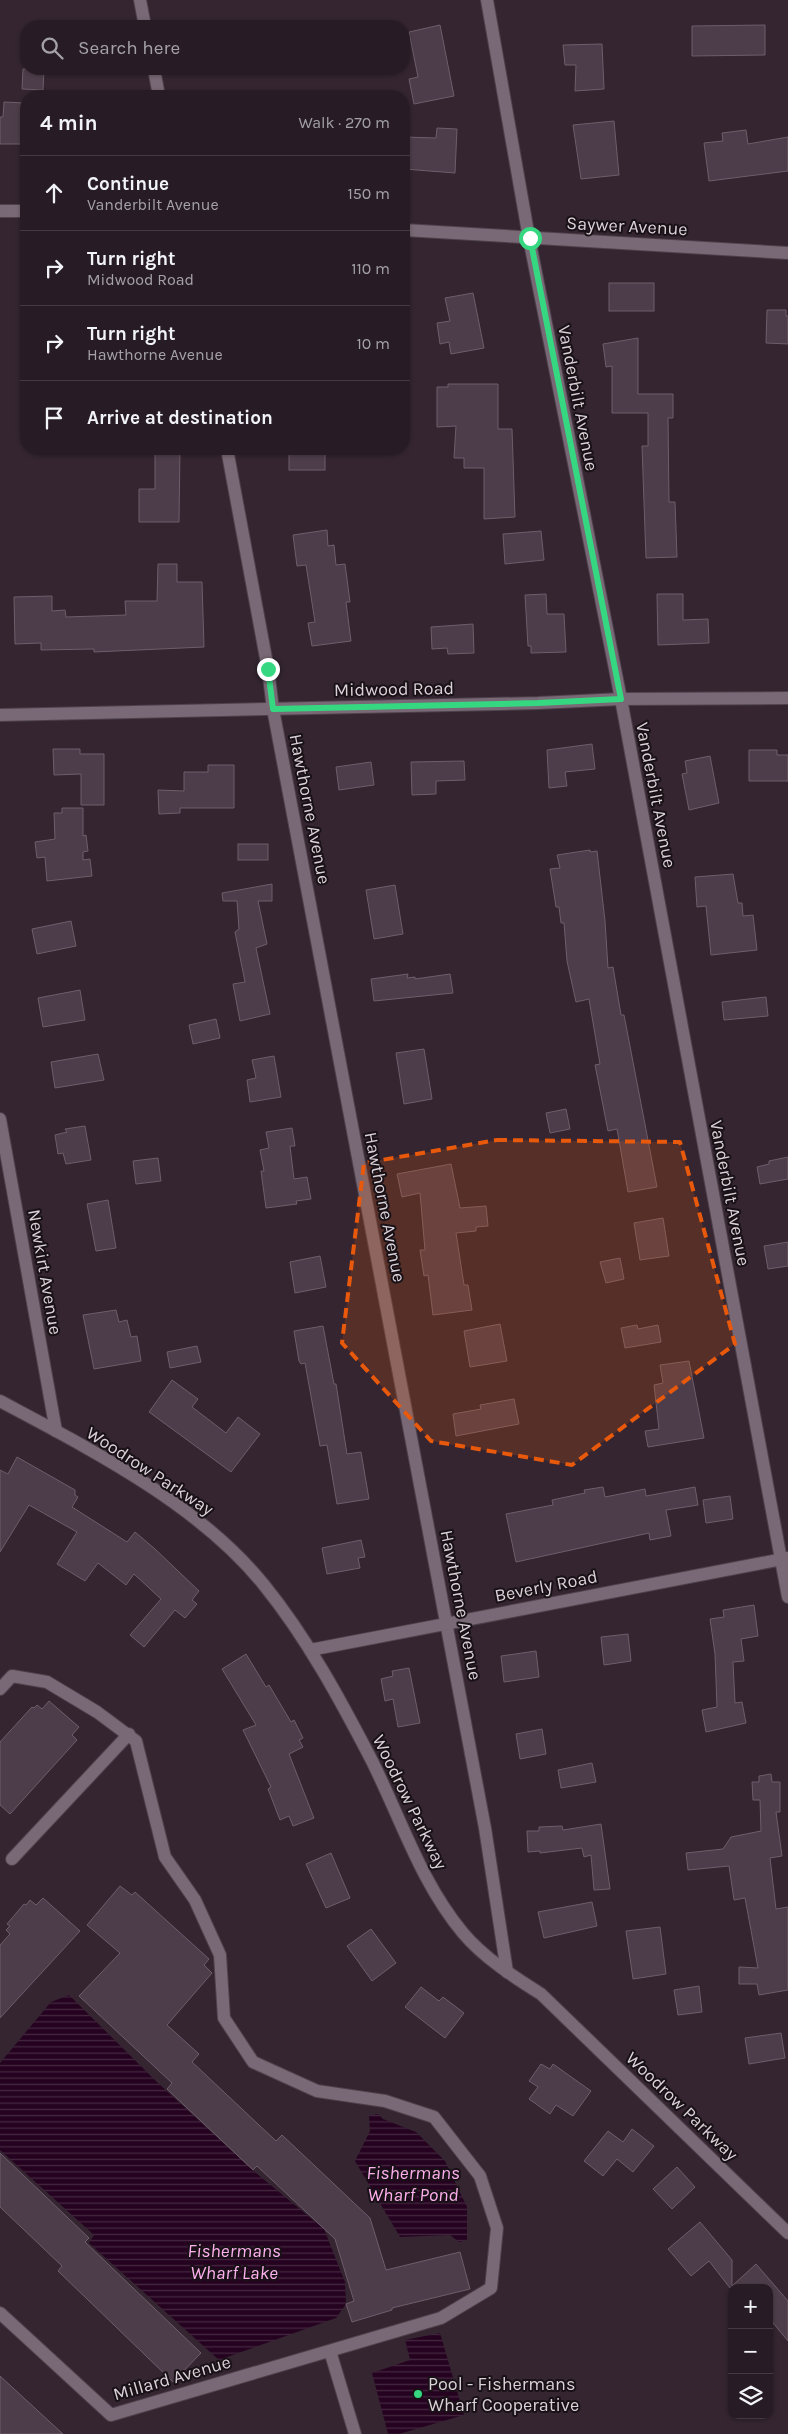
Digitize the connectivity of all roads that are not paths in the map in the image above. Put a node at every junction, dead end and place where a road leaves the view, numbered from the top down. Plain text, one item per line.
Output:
1 (140, 0) edge
2 (487, 0) edge
3 (144, 20) edge
4 (155, 75) edge
5 (158, 90) edge
6 (0, 210) edge
7 (20, 211) edge
8 (410, 230) edge
9 (530, 238) junction
10 (788, 253) edge
11 (228, 455) edge
12 (788, 698) edge
13 (621, 699) junction
14 (273, 709) junction
15 (0, 715) edge
16 (0, 1119) edge
17 (0, 1401) edge
18 (56, 1431) junction
19 (784, 1559) edge
20 (788, 1598) edge
21 (446, 1622) junction
22 (310, 1650) junction
23 (0, 1689) edge
24 (129, 1734) junction
25 (12, 1860) dead end
26 (507, 1972) junction
27 (788, 2233) edge
28 (0, 2313) edge
29 (330, 2351) junction
30 (355, 2434) edge

1 - 3 street
2 - 9 street, Vanderbilt Avenue
4 - 5 street
6 - 7 street
8 - 9 street, Saywer Avenue
9 - 10 street, Saywer Avenue
9 - 13 street, Vanderbilt Avenue
11 - 14 street, Hawthorne Avenue
12 - 13 street, Midwood Road
13 - 14 street, Midwood Road
13 - 19 street, Vanderbilt Avenue
14 - 15 street, Midwood Road
14 - 21 street, Hawthorne Avenue
16 - 18 street, Newkirt Avenue
17 - 18 street, Woodrow Parkway
18 - 22 street, Woodrow Parkway
19 - 20 street, Vanderbilt Avenue
19 - 21 street, Beverly Road
21 - 22 street, Beverly Road
21 - 26 street, Hawthorne Avenue
22 - 26 street, Woodrow Parkway
23 - 24 street
24 - 25 street
24 - 29 street, Millard Avenue
26 - 27 street, Woodrow Parkway
28 - 29 street, Millard Avenue
29 - 30 street

